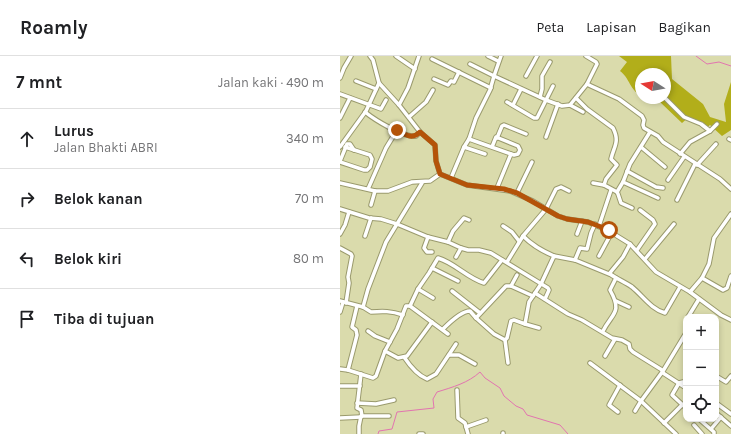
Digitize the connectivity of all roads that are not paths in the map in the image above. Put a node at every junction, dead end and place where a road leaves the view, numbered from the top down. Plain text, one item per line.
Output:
1 (351, 56) edge
2 (370, 56) edge
3 (396, 56) edge
4 (419, 56) edge
5 (488, 56) edge
6 (501, 56) edge
7 (537, 56) edge
8 (586, 56) edge
9 (374, 58) edge
10 (432, 59) dead end
11 (498, 61) junction
12 (550, 62) dead end
13 (470, 64) dead end
14 (415, 69) junction
15 (459, 72) junction
16 (494, 76) junction
17 (526, 76) dead end
18 (340, 78) edge
19 (434, 79) dead end
20 (356, 81) dead end
21 (379, 83) junction
22 (588, 84) junction
23 (553, 86) dead end
24 (491, 88) junction
25 (376, 89) junction
26 (521, 89) junction
27 (433, 90) dead end
28 (340, 94) edge
29 (540, 97) junction
30 (350, 98) junction
31 (576, 98) junction
32 (386, 100) dead end
33 (546, 100) junction
34 (508, 102) dead end
35 (369, 104) junction
36 (558, 104) junction
37 (671, 104) edge
38 (399, 105) junction
39 (513, 105) junction
40 (570, 105) junction
41 (365, 112) junction
42 (583, 112) dead end
43 (409, 117) junction
44 (340, 118) edge
45 (717, 124) dead end
46 (397, 130) junction
47 (710, 131) junction
48 (420, 132) junction
49 (650, 132) junction
50 (526, 134) dead end
51 (546, 137) dead end
52 (497, 138) junction
53 (469, 139) junction
54 (716, 144) dead end
55 (464, 147) junction
56 (492, 147) junction
57 (641, 147) junction
58 (340, 148) edge
59 (485, 154) dead end
60 (511, 154) junction
61 (682, 155) junction
62 (340, 161) edge
63 (532, 162) dead end
64 (696, 165) junction
65 (665, 167) dead end
66 (627, 171) junction
67 (440, 174) junction
68 (451, 178) junction
69 (668, 180) dead end
70 (422, 182) junction
71 (623, 182) junction
72 (340, 183) edge
73 (593, 183) dead end
74 (604, 185) junction
75 (496, 188) junction
76 (662, 188) dead end
77 (368, 189) junction
78 (731, 189) edge
79 (612, 190) junction
80 (375, 191) junction
81 (569, 191) dead end
82 (616, 192) junction
83 (517, 193) junction
84 (658, 198) dead end
85 (677, 200) dead end
86 (371, 205) dead end
87 (632, 208) dead end
88 (340, 209) edge
89 (546, 209) junction
90 (640, 210) dead end
91 (349, 212) junction
92 (731, 214) edge
93 (371, 218) junction
94 (469, 220) dead end
95 (582, 221) junction
96 (396, 224) junction
97 (595, 224) junction
98 (674, 224) dead end
99 (503, 226) dead end
100 (599, 226) junction
101 (612, 232) junction
102 (340, 234) edge
103 (577, 234) dead end
104 (365, 236) dead end
105 (523, 236) junction
106 (428, 237) junction
107 (519, 241) junction
108 (448, 242) junction
109 (630, 244) junction
110 (340, 248) edge
111 (461, 248) junction
112 (637, 250) junction
113 (432, 252) dead end
114 (554, 256) junction
115 (600, 256) dead end
116 (456, 257) dead end
117 (645, 259) junction
118 (502, 260) junction
119 (575, 260) junction
120 (507, 262) junction
121 (432, 268) junction
122 (610, 274) junction
123 (517, 275) dead end
124 (731, 276) edge
125 (616, 278) junction
126 (702, 278) junction
127 (458, 281) dead end
128 (541, 284) junction
129 (511, 286) junction
130 (680, 287) junction
131 (418, 289) junction
132 (452, 291) dead end
133 (690, 292) junction
134 (534, 294) junction
135 (433, 298) dead end
136 (545, 299) junction
137 (699, 299) junction
138 (616, 301) junction
139 (343, 302) edge
140 (357, 306) junction
141 (410, 306) junction
142 (363, 307) junction
143 (629, 308) dead end
144 (340, 312) edge
145 (480, 313) junction
146 (690, 314) edge
147 (403, 315) junction
148 (476, 318) junction
149 (731, 320) edge
150 (432, 322) junction
151 (525, 324) junction
152 (539, 328) dead end
153 (443, 329) junction
154 (368, 331) dead end
155 (603, 331) junction
156 (448, 334) dead end
157 (683, 338) edge
158 (615, 339) junction
159 (505, 340) junction
160 (390, 342) junction
161 (456, 344) dead end
162 (385, 351) junction
163 (449, 355) junction
164 (605, 356) dead end
165 (404, 357) junction
166 (508, 363) dead end
167 (590, 363) dead end
168 (475, 364) dead end
169 (340, 369) edge
170 (348, 370) junction
171 (663, 372) junction
172 (361, 374) junction
173 (731, 376) edge
174 (719, 378) edge
175 (683, 383) edge
176 (620, 385) junction
177 (340, 386) edge
178 (360, 386) junction
179 (457, 390) dead end
180 (394, 400) dead end
181 (641, 401) junction
182 (357, 403) junction
183 (683, 405) edge
184 (719, 405) edge
185 (683, 407) edge
186 (635, 411) dead end
187 (618, 412) dead end
188 (731, 414) edge
189 (361, 416) junction
190 (388, 416) dead end
191 (721, 417) joint
192 (340, 418) edge
193 (486, 420) dead end
194 (703, 422) edge
195 (664, 423) junction
196 (694, 426) dead end
197 (731, 426) edge
198 (466, 427) junction
199 (711, 429) junction
200 (359, 434) edge
201 (419, 434) edge
202 (423, 434) edge
203 (468, 434) edge
204 (676, 434) edge
205 (702, 434) edge
206 (714, 434) edge

1 - 18 street
2 - 9 street
3 - 14 street
4 - 14 street
5 - 11 street
6 - 11 street
7 - 17 street
8 - 22 street
9 - 21 street
10 - 15 street
11 - 16 street
12 - 29 street
13 - 16 street
14 - 38 street
15 - 19 street
15 - 24 street
16 - 24 street
16 - 26 street
20 - 25 street
21 - 25 street
21 - 38 street
22 - 31 street
22 - 49 street
23 - 33 street
24 - 53 street
25 - 35 street
26 - 29 street
26 - 39 street
27 - 43 street
28 - 30 street
29 - 33 street
30 - 35 street
30 - 44 street
31 - 40 street
31 - 74 street
32 - 35 street
33 - 36 street
33 - 39 street
34 - 39 street
35 - 41 street
36 - 40 street
36 - 51 street
37 - 47 street
38 - 43 street
40 - 42 street
41 - 46 street
41 - 58 street
43 - 48 street
45 - 47 street
46 - 48 street
46 - 77 street
47 - 61 street
48 - 67 street
49 - 57 street
49 - 61 street
50 - 52 street
52 - 56 street
52 - 60 street
53 - 55 street
53 - 56 street
54 - 64 street
55 - 59 street
55 - 68 street
56 - 60 street
57 - 65 street
57 - 66 street
60 - 75 street
61 - 64 street
61 - 69 street
62 - 62 street
63 - 83 street
64 - 78 street
64 - 85 street
66 - 71 street
66 - 76 street
67 - 68 street
67 - 70 street
68 - 75 street
70 - 80 street
70 - 96 street
71 - 82 street
71 - 84 street
72 - 77 street
73 - 74 street
74 - 79 street
75 - 83 street
77 - 80 street
79 - 82 street
79 - 100 street
80 - 86 street
81 - 89 street
82 - 87 street
83 - 89 street
88 - 91 street
89 - 95 street
89 - 105 street
90 - 112 street
91 - 93 street
91 - 102 street
92 - 126 street
93 - 96 street
93 - 104 street
94 - 108 street
95 - 97 street
95 - 103 street
96 - 106 street
96 - 142 street
97 - 100 street
97 - 119 street
98 - 117 street
99 - 107 street
100 - 101 street
101 - 109 street
101 - 115 street
105 - 107 street
105 - 114 street
106 - 108 street
106 - 113 street
107 - 120 street
108 - 111 street
109 - 112 street
109 - 122 street
110 - 139 street
111 - 116 street
111 - 118 street
112 - 117 street
114 - 119 street
114 - 128 street
117 - 130 street
118 - 120 street
118 - 121 street
119 - 122 street
120 - 128 street
121 - 127 street
121 - 131 street
122 - 125 street
123 - 129 street
124 - 126 street
125 - 130 street
125 - 138 street
126 - 133 street
128 - 134 street
128 - 136 street
129 - 134 street
129 - 145 street
130 - 133 street
131 - 135 street
131 - 141 street
132 - 145 street
133 - 137 street
134 - 136 street
134 - 151 street
136 - 155 street
137 - 146 street
137 - 149 street
138 - 143 street
138 - 155 street
139 - 140 street
139 - 144 street
140 - 142 street
140 - 170 street
141 - 147 street
141 - 150 street
142 - 147 street
145 - 148 street
147 - 160 street
148 - 153 street
148 - 159 street
150 - 153 street
150 - 165 street
151 - 152 street
151 - 159 street
153 - 156 street
154 - 160 street
155 - 158 street
157 - 171 street
158 - 164 street
158 - 171 street
159 - 166 street
160 - 162 street
161 - 163 street
162 - 165 street
162 - 172 street
163 - 165 street
163 - 168 street
167 - 176 street
169 - 170 street
170 - 172 street
171 - 175 street
171 - 181 street
172 - 178 street
173 - 174 street
175 - 183 street
176 - 181 street
176 - 187 street
177 - 178 street
178 - 182 street
179 - 198 street
180 - 182 street
181 - 186 street
181 - 195 street
182 - 189 street
184 - 188 street
185 - 195 street
189 - 190 street
189 - 192 street
189 - 200 street
191 - 197 street
191 - 199 street
193 - 198 street
194 - 199 street
195 - 204 street
196 - 205 street
198 - 203 street
199 - 206 street
201 - 202 street

